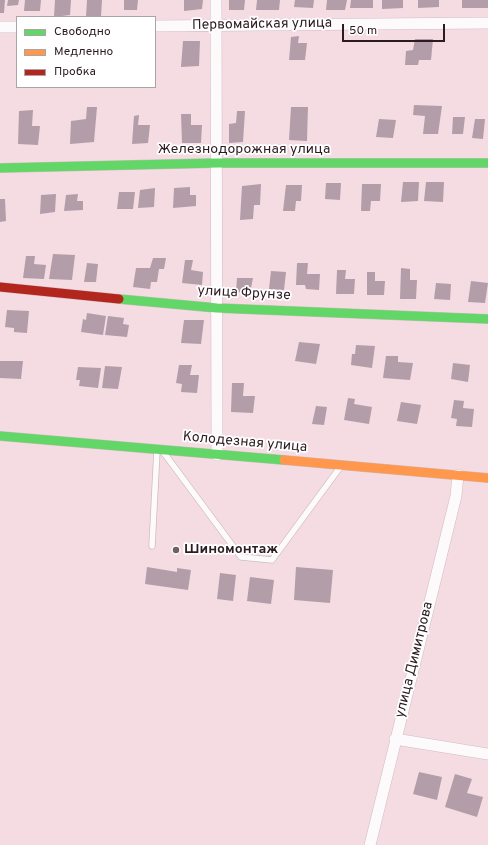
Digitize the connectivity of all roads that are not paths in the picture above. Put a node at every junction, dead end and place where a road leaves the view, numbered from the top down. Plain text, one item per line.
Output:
1 (216, 0) edge
2 (488, 23) edge
3 (156, 26) edge
4 (216, 26) junction
5 (0, 27) edge
6 (16, 27) edge
7 (217, 163) junction
8 (488, 163) edge
9 (0, 168) edge
10 (0, 287) edge
11 (216, 308) junction
12 (488, 319) edge
13 (0, 436) edge
14 (159, 450) junction
15 (216, 454) junction
16 (342, 465) junction
17 (458, 475) junction
18 (488, 478) edge
19 (152, 546) dead end
20 (395, 739) junction
21 (488, 754) edge
22 (370, 845) edge

1 - 4 street
2 - 4 street, Первомайская улица
3 - 4 street, Первомайская улица
4 - 7 street
5 - 6 street
7 - 8 street, Железнодорожная улица
7 - 9 street, Железнодорожная улица
7 - 11 street
10 - 11 street, улица Фрунзе
11 - 12 street, улица Фрунзе
11 - 15 street
13 - 14 street, Колодезная улица
14 - 15 street, Колодезная улица
14 - 16 lane
14 - 19 lane
15 - 16 street, Колодезная улица
16 - 17 street, Колодезная улица
17 - 18 street, Колодезная улица
17 - 20 street, улица Димитрова
20 - 21 street
20 - 22 street, улица Димитрова

